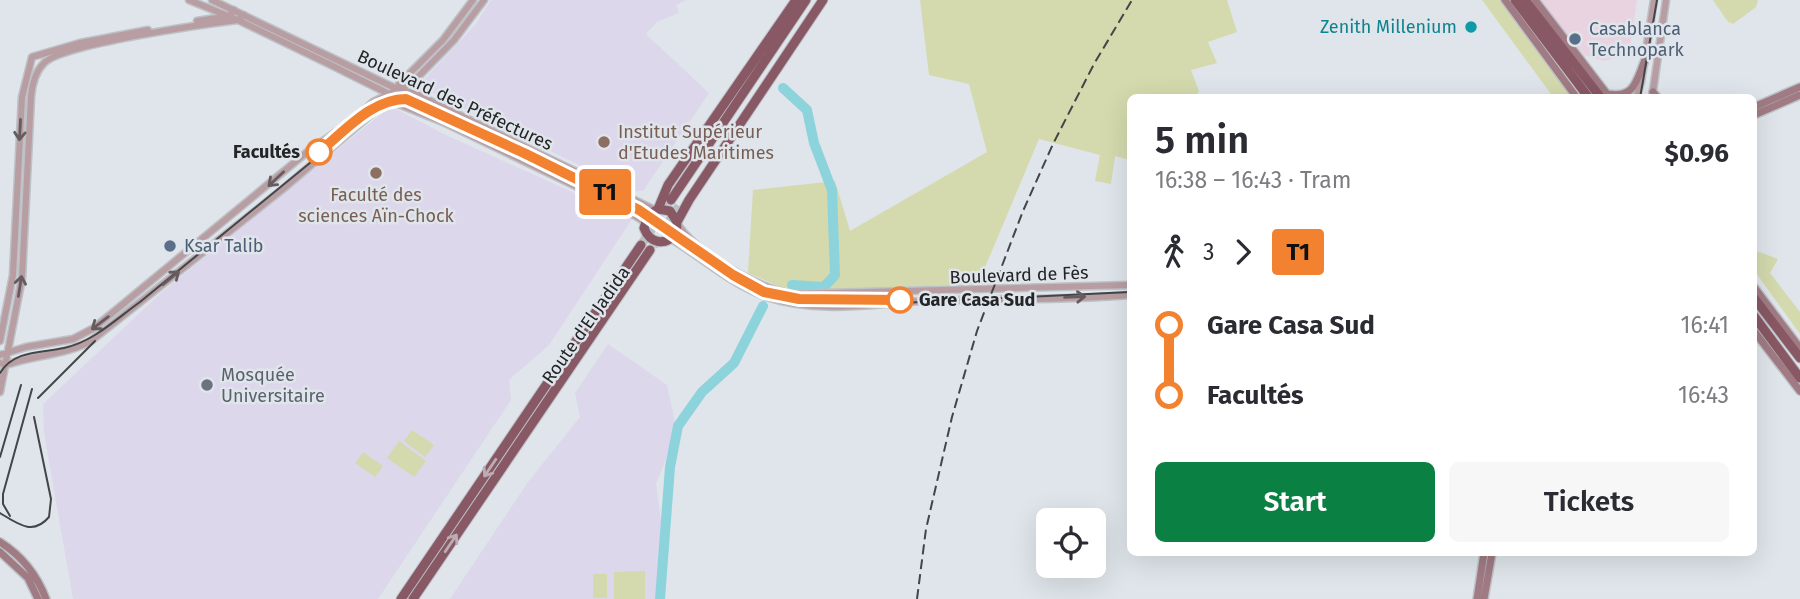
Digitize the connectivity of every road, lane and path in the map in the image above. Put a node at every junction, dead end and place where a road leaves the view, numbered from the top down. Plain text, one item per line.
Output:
1 (189, 0) edge
2 (212, 0) edge
3 (473, 0) edge
4 (484, 0) edge
5 (796, 0) edge
6 (806, 0) edge
7 (817, 0) edge
8 (823, 0) edge
9 (1505, 0) edge
10 (1515, 0) edge
11 (1525, 0) edge
12 (1535, 0) edge
13 (1654, 0) edge
14 (1666, 0) edge
15 (199, 4) junction
16 (234, 10) junction
17 (244, 15) junction
18 (228, 16) junction
19 (202, 20) junction
20 (237, 20) junction
21 (785, 32) junction
22 (40, 54) junction
23 (1645, 60) junction
24 (32, 64) junction
25 (43, 64) junction
26 (413, 82) junction
27 (369, 84) junction
28 (1800, 87) edge
29 (397, 89) junction
30 (389, 94) junction
31 (416, 94) junction
32 (1574, 94) edge
33 (1586, 94) edge
34 (1604, 94) edge
35 (1605, 94) edge
36 (1621, 94) edge
37 (1637, 94) edge
38 (1654, 94) edge
39 (1800, 95) edge
40 (373, 102) junction
41 (396, 103) junction
42 (1757, 107) edge
43 (1757, 107) edge
44 (668, 186) junction
45 (656, 210) junction
46 (678, 223) junction
47 (644, 225) junction
48 (669, 240) junction
49 (1127, 285) edge
50 (1757, 291) edge
51 (1127, 295) edge
52 (1757, 302) edge
53 (1757, 321) edge
54 (1757, 335) edge
55 (0, 341) edge
56 (1800, 348) edge
57 (4, 354) edge
58 (1800, 358) edge
59 (3, 364) edge
60 (1800, 378) edge
61 (1800, 391) edge
62 (0, 392) edge
63 (528, 412) junction
64 (531, 425) junction
65 (0, 542) edge
66 (0, 552) edge
67 (1483, 556) edge
68 (1491, 556) edge
69 (38, 599) edge
70 (46, 599) edge
71 (401, 599) edge
72 (413, 599) edge
73 (1476, 599) edge
74 (1484, 599) edge

1 - 15 street, Boulevard des Préfectures
2 - 16 street, Boulevard des Préfectures
3 - 29 street
4 - 26 street
5 - 44 highway
6 - 21 highway
7 - 21 highway
8 - 46 highway, Route d'El Jadida
9 - 32 main road
10 - 33 highway
11 - 34 highway
12 - 35 main road
13 - 23 street
14 - 38 street
15 - 18 street, Boulevard des Préfectures
15 - 19 street
16 - 17 street, Boulevard des Préfectures
16 - 18 street
17 - 20 street
17 - 29 street, Boulevard des Préfectures
18 - 19 street
18 - 20 street, Boulevard des Préfectures
19 - 22 street
20 - 25 street
20 - 27 street, Boulevard des Préfectures
21 - 44 highway
22 - 24 street
22 - 25 street
23 - 36 main road
23 - 37 street
24 - 25 street
24 -> 55 street
57 -> 25 street
26 - 29 street
26 - 31 street
27 - 30 street, Boulevard des Préfectures
27 - 40 street
28 - 42 main road
29 - 30 street
29 - 31 street, Boulevard des Préfectures
30 - 40 street
30 - 41 street, Boulevard des Préfectures
31 - 45 street, Boulevard des Préfectures
39 - 43 main road
40 -> 57 street
41 - 47 street, Boulevard des Préfectures
59 -> 41 street
44 - 45 highway
45 - 46 highway
45 - 47 highway
46 - 48 highway, Route d'El Jadida
46 - 49 street, Boulevard de Fès
47 - 48 highway
47 - 63 highway, Route d'El Jadida
48 -> 51 street, Boulevard de Fès
48 - 64 highway, Route d'El Jadida
50 - 56 main road
52 - 58 highway
53 - 60 highway
54 - 61 main road
57 - 59 street
59 - 62 street
63 - 64 highway, Route d'El Jadida
63 -> 71 highway, Route d'El Jadida
72 -> 64 highway, Route d'El Jadida
65 - 70 main road
66 - 69 main road
67 - 73 main road
68 - 74 main road

